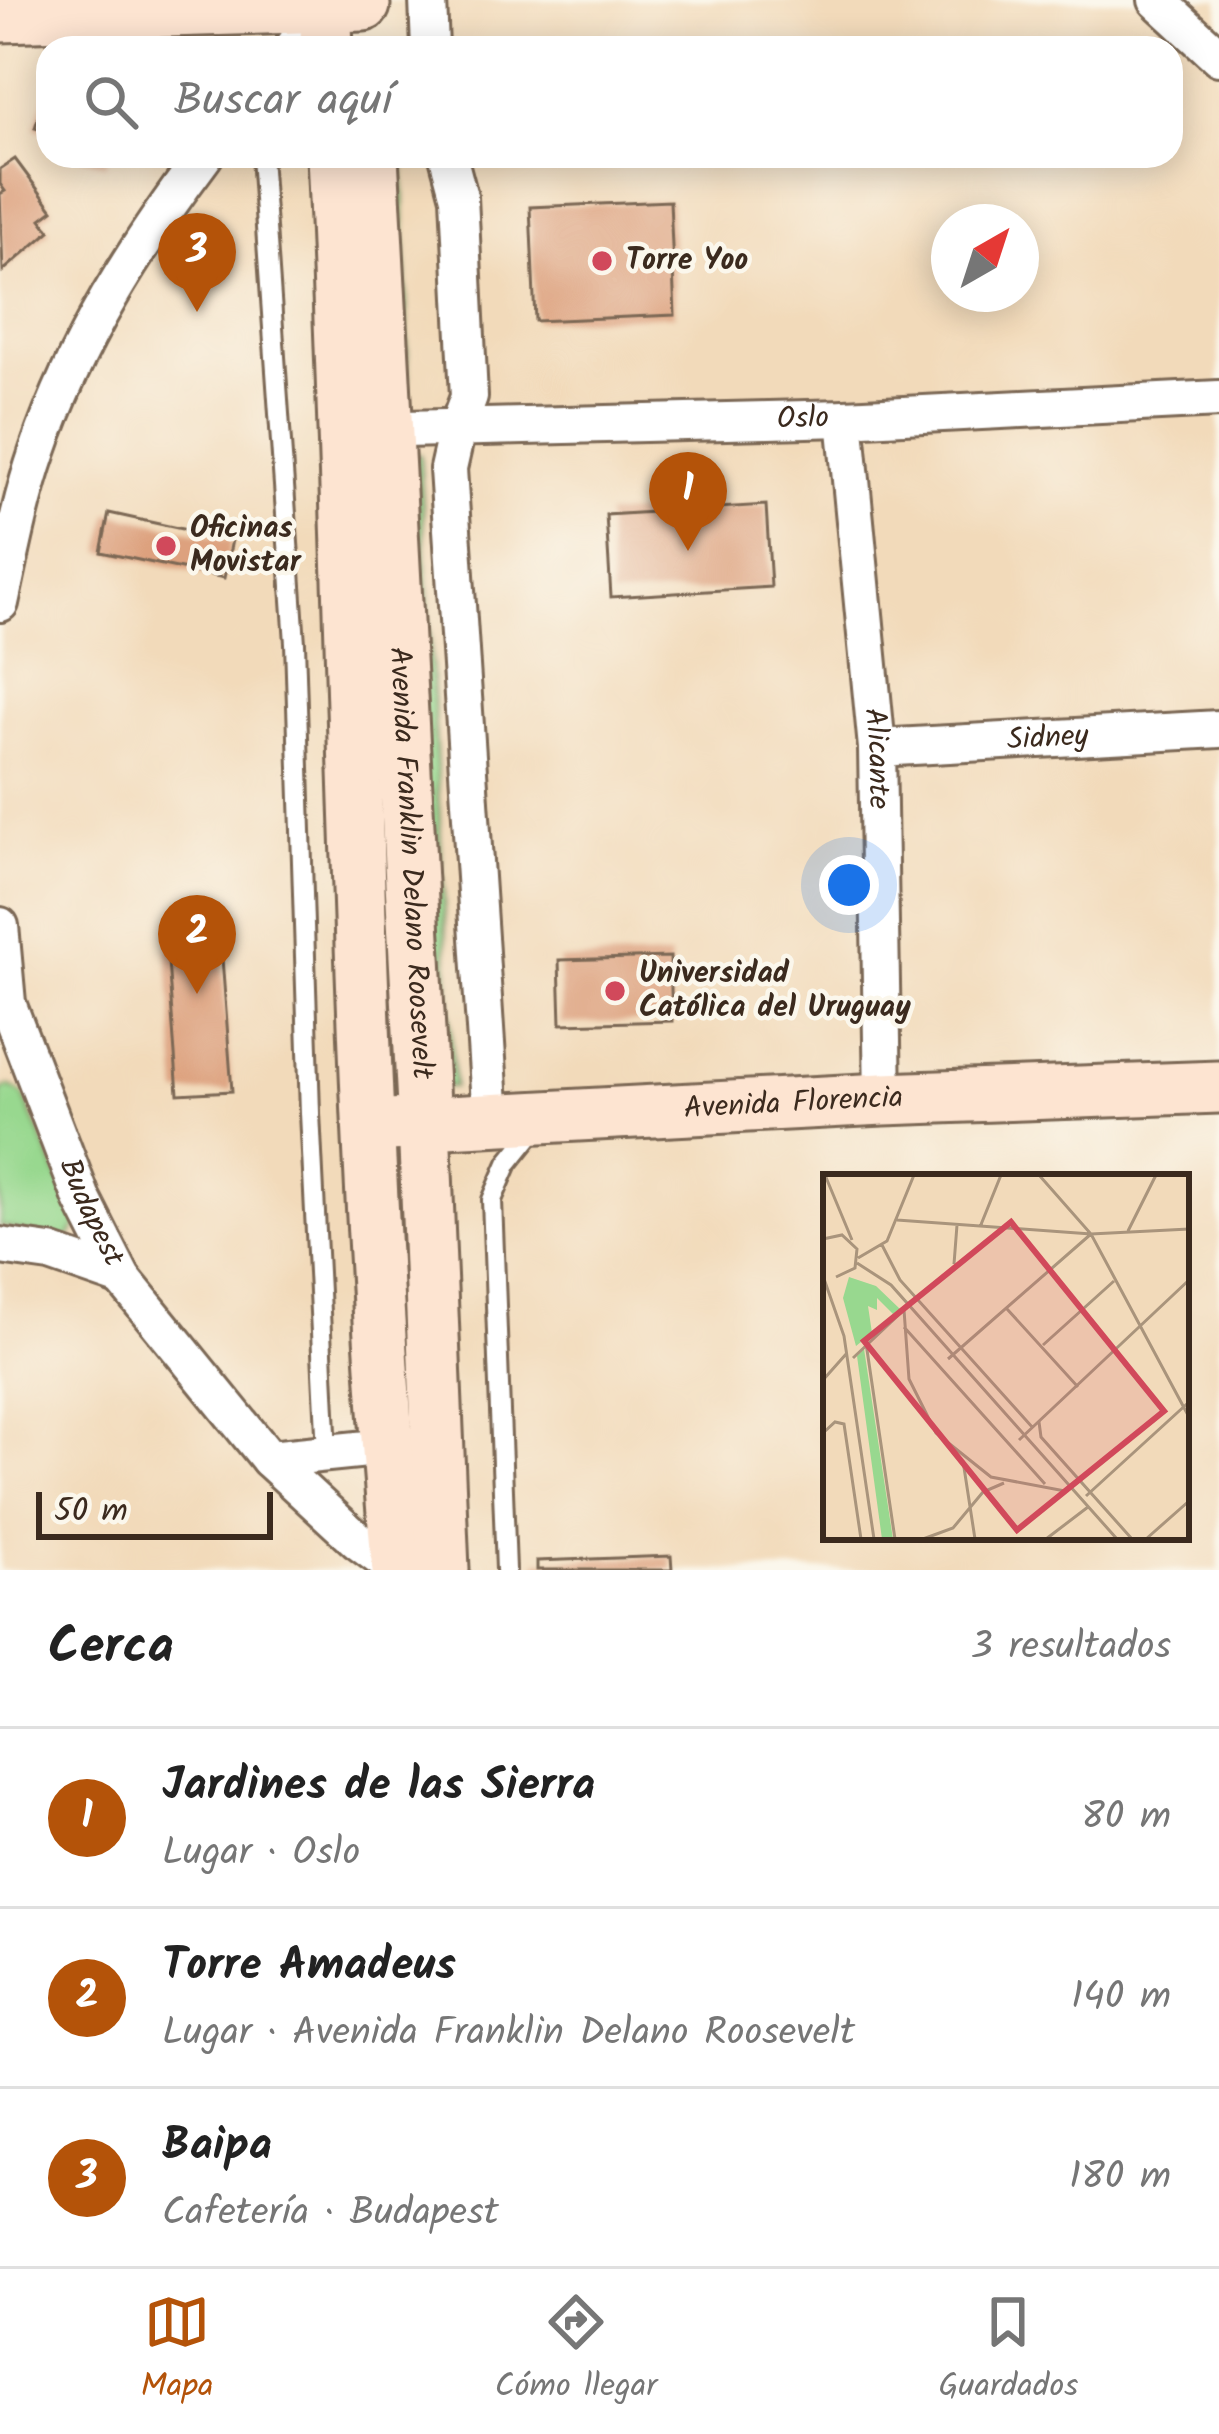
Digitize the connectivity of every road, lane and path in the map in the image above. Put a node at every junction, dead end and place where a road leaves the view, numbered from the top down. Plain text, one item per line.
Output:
1 (428, 0) edge
2 (1157, 0) edge
3 (0, 17) edge
4 (345, 18) edge
5 (313, 36) edge
6 (430, 36) edge
7 (1219, 57) edge
8 (195, 168) edge
9 (262, 168) edge
10 (334, 168) edge
11 (372, 168) edge
12 (451, 168) edge
13 (1219, 400) edge
14 (845, 418) junction
15 (457, 429) junction
16 (364, 430) junction
17 (0, 603) edge
18 (1219, 729) edge
19 (877, 748) junction
20 (0, 926) edge
21 (4, 1017) edge
22 (1219, 1087) edge
23 (884, 1099) junction
24 (546, 1116) junction
25 (491, 1119) junction
26 (424, 1124) junction
27 (370, 1126) junction
28 (0, 1246) edge
29 (122, 1278) junction
30 (387, 1448) junction
31 (327, 1452) junction
32 (268, 1459) junction
33 (398, 1570) edge
34 (442, 1570) edge
35 (506, 1570) edge

1 - 6 street
2 - 7 street
3 - 4 main road
4 - 5 street
8 - 17 street
9 - 31 lane
10 - 16 main road, Avenida Franklin Delano Roosevelt
11 - 16 main road, Avenida Franklin Delano Roosevelt
12 - 15 street, Avenida Franklin Delano Roosevelt
13 - 14 street, Oslo
14 - 15 street, Oslo
14 - 19 street, Alicante
15 - 16 street, Oslo
15 - 25 street, Avenida Franklin Delano Roosevelt
16 - 26 main road, Avenida Franklin Delano Roosevelt
16 - 27 main road, Avenida Franklin Delano Roosevelt
18 - 19 street, Sidney
19 - 23 street, Alicante
20 - 21 street, Budapest
21 - 29 street, Budapest
22 - 23 main road, Avenida Florencia
23 - 24 main road, Avenida Florencia
24 - 25 main road, Avenida Florencia
24 - 35 lane
25 - 26 main road, Avenida Florencia
26 - 27 main road, Avenida Florencia
26 - 34 main road, Avenida Franklin Delano Roosevelt
27 - 30 main road, Avenida Franklin Delano Roosevelt
28 - 29 street
29 - 32 street, Budapest
30 - 31 street
30 - 33 main road, Avenida Franklin Delano Roosevelt
31 - 32 street
32 - 33 street, Budapest

